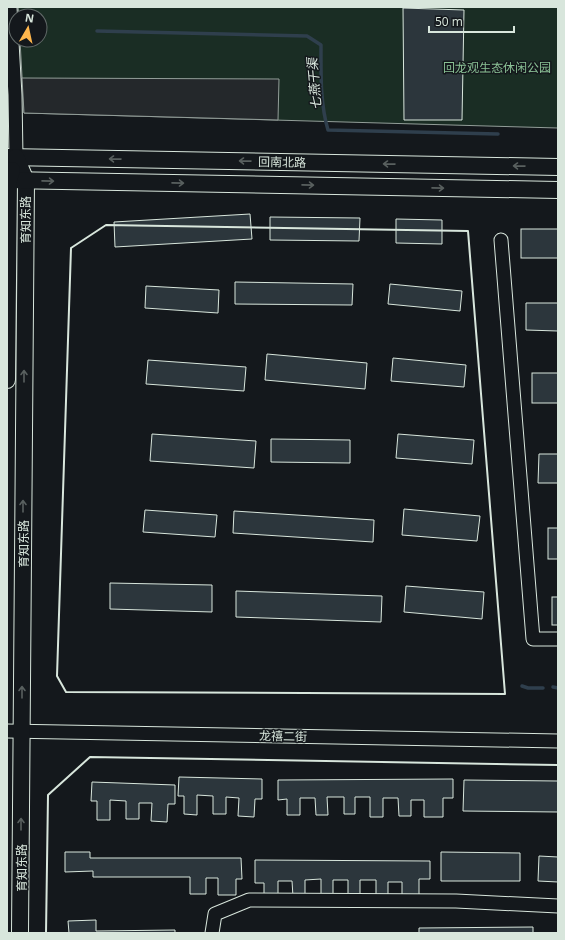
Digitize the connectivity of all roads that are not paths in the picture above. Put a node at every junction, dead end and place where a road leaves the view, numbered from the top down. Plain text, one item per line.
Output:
1 (10, 7) edge
2 (11, 157) edge
3 (558, 167) edge
4 (8, 180) edge
5 (26, 181) junction
6 (558, 190) edge
7 (501, 240) dead end
8 (7, 380) edge
9 (558, 639) edge
10 (14, 731) edge
11 (558, 741) edge
12 (558, 906) edge
13 (20, 933) edge
14 (212, 933) edge

1 - 2 street, 育知东路
3 -> 2 main road, 回南北路
2 - 4 main road, 育知东路
2 - 5 main road, 育知东路
4 - 5 main road, 回南北路
4 - 8 main road, 育知东路
5 -> 6 main road, 回南北路
10 -> 5 main road, 育知东路
7 - 9 street
10 - 11 street, 龙禧二街
13 -> 10 main road, 育知东路
12 - 14 street

